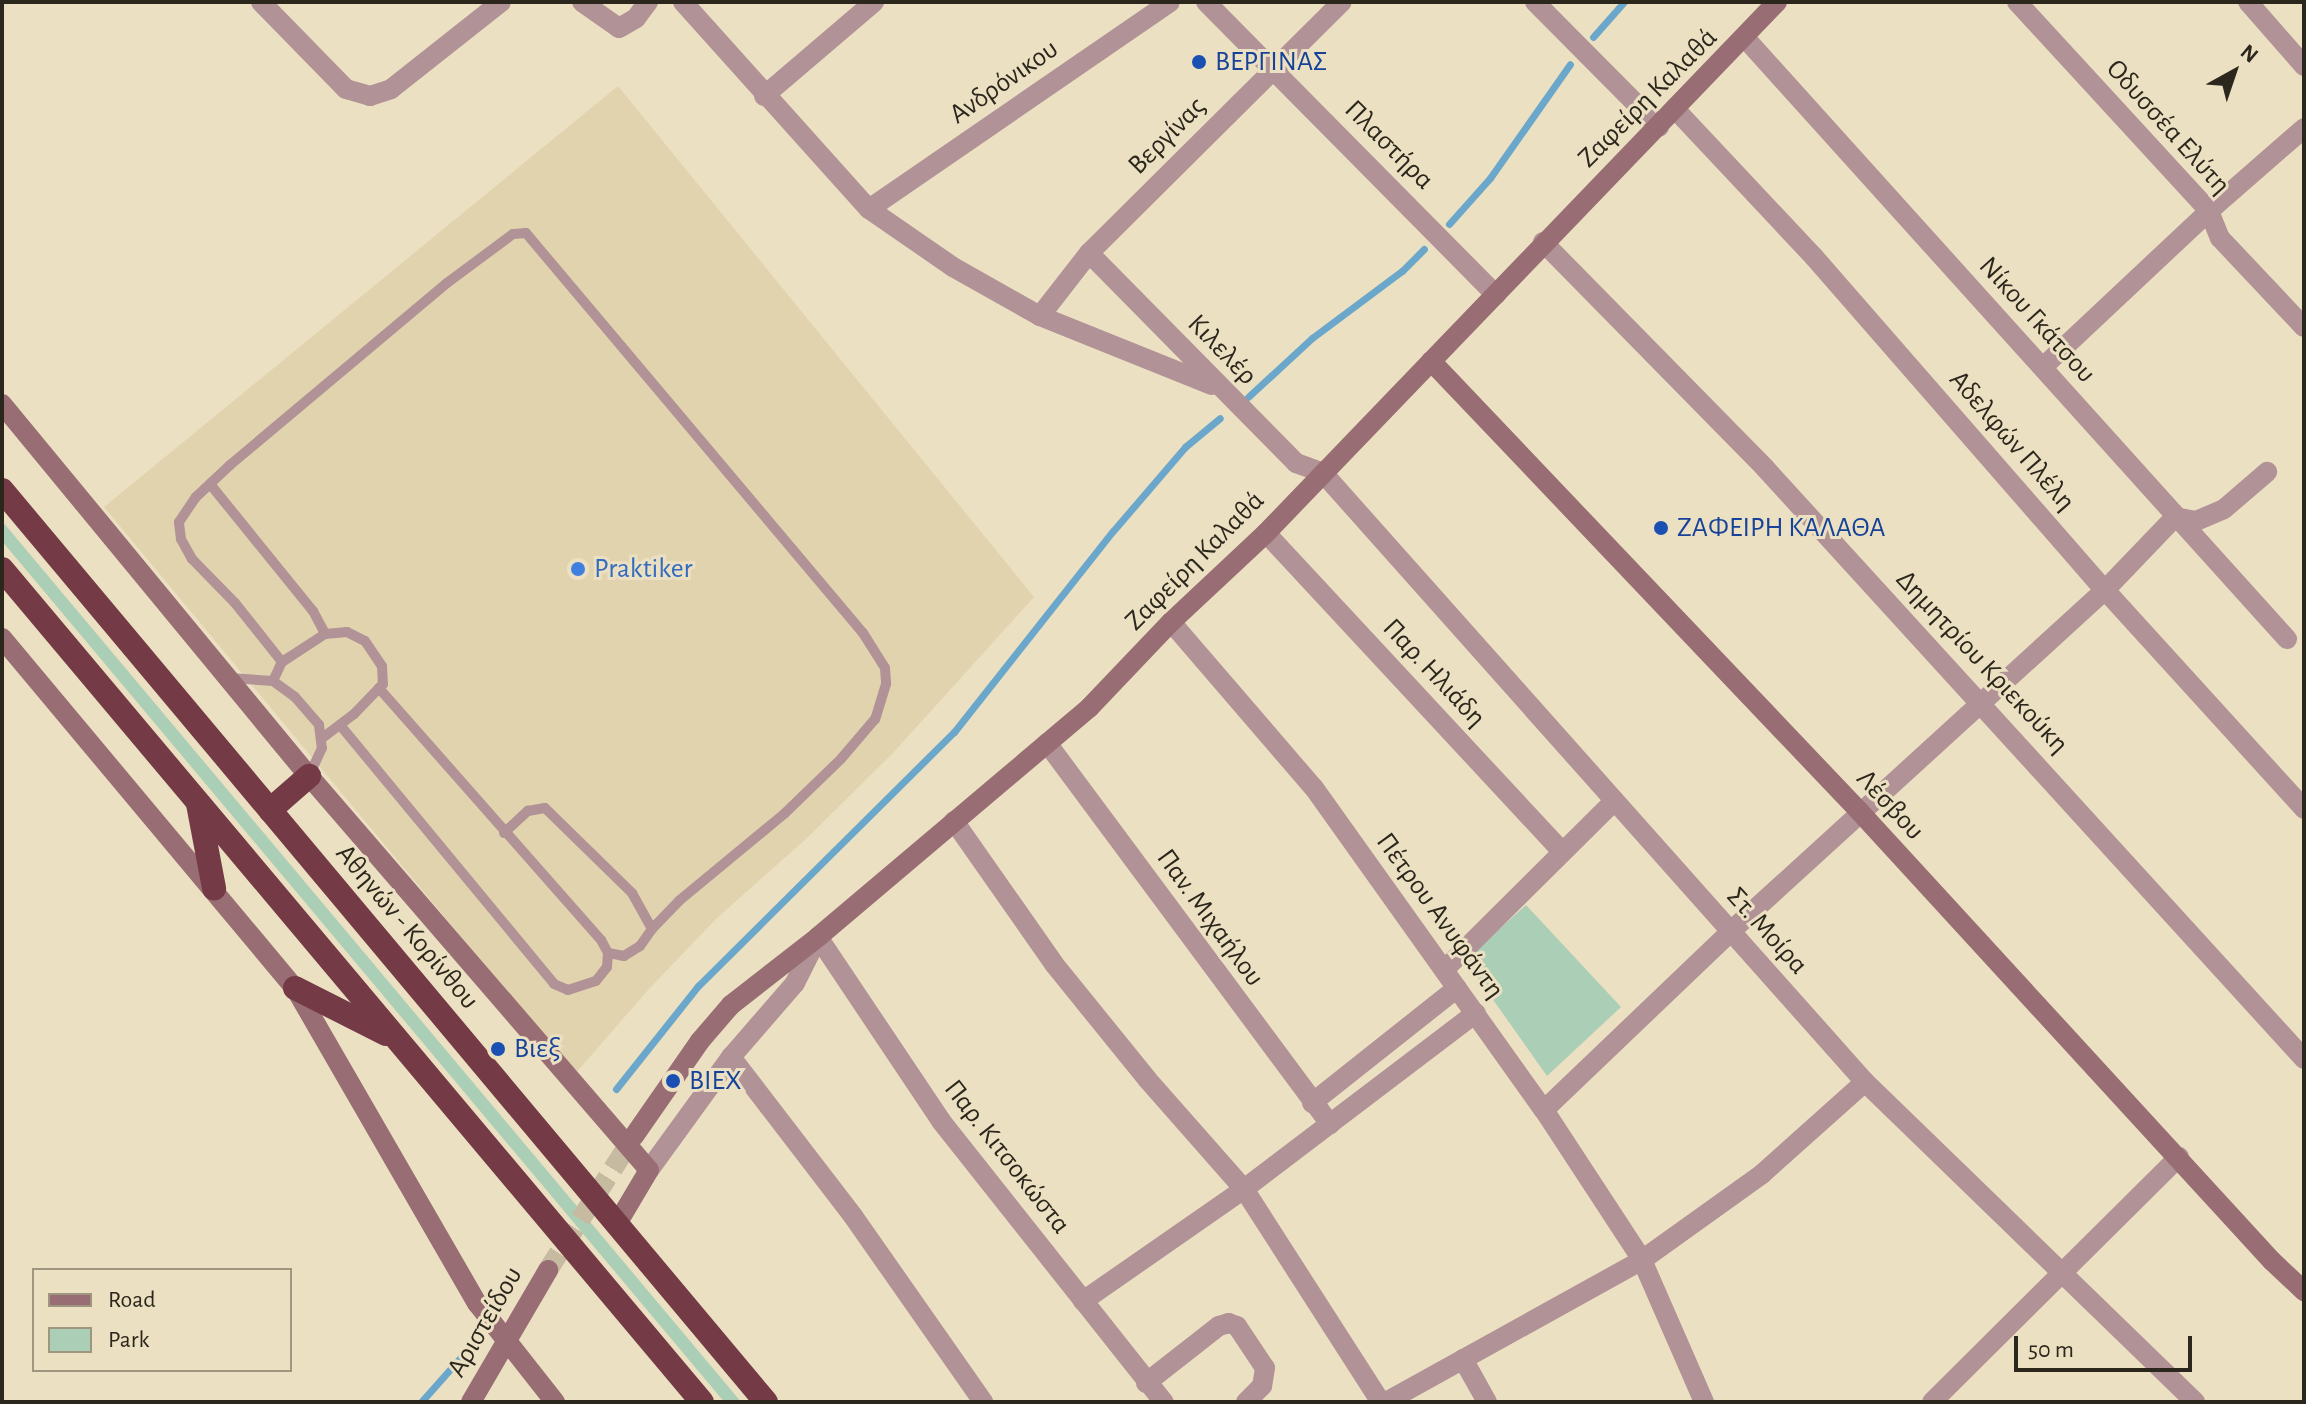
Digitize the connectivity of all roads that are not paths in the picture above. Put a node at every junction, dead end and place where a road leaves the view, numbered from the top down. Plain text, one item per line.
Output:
1 (261, 2) edge
2 (501, 2) edge
3 (582, 2) edge
4 (648, 2) edge
5 (683, 2) edge
6 (874, 2) edge
7 (1170, 2) edge
8 (1206, 2) edge
9 (1342, 2) edge
10 (1535, 2) edge
11 (1777, 2) edge
12 (2017, 2) edge
13 (2248, 2) edge
14 (1746, 39) junction
15 (2304, 66) edge
16 (1274, 69) junction
17 (764, 96) junction
18 (1676, 110) junction
19 (1659, 127) junction
20 (2304, 128) edge
21 (869, 209) junction
22 (2209, 211) junction
23 (1543, 242) junction
24 (1089, 253) junction
25 (1496, 295) junction
26 (1040, 316) junction
27 (2304, 327) edge
28 (1431, 361) junction
29 (2043, 367) junction
30 (1219, 388) junction
31 (2, 404) edge
32 (2267, 472) dead end
33 (1323, 473) junction
34 (210, 484) junction
35 (2, 490) edge
36 (2175, 517) junction
37 (1266, 533) junction
38 (2, 569) edge
39 (2105, 590) junction
40 (1171, 622) junction
41 (325, 634) junction
42 (2, 638) edge
43 (2287, 639) dead end
44 (282, 662) junction
45 (228, 678) junction
46 (273, 681) junction
47 (379, 688) junction
48 (1980, 700) junction
49 (340, 725) junction
50 (321, 739) junction
51 (1047, 743) junction
52 (309, 776) junction
53 (197, 801) junction
54 (1613, 802) junction
55 (2304, 809) edge
56 (270, 810) junction
57 (1860, 812) junction
58 (954, 821) junction
59 (504, 833) junction
60 (1562, 852) junction
61 (214, 888) junction
62 (652, 929) junction
63 (1730, 932) junction
64 (818, 937) junction
65 (608, 953) junction
66 (1444, 970) junction
67 (295, 988) junction
68 (1457, 988) junction
69 (1476, 1013) junction
70 (398, 1041) junction
71 (731, 1057) junction
72 (2304, 1059) edge
73 (1865, 1082) junction
74 (1312, 1103) junction
75 (1544, 1110) junction
76 (1330, 1124) junction
77 (634, 1136) tunnel mouth
78 (2179, 1157) junction
79 (649, 1170) junction
80 (1244, 1189) junction
81 (617, 1224) junction
82 (1642, 1260) junction
83 (548, 1270) tunnel mouth
84 (2062, 1273) junction
85 (2304, 1291) edge
86 (1083, 1301) junction
87 (1463, 1359) junction
88 (1146, 1383) junction
89 (471, 1402) edge
90 (555, 1402) edge
91 (702, 1402) edge
92 (766, 1402) edge
93 (983, 1402) edge
94 (1164, 1402) edge
95 (1246, 1402) edge
96 (1384, 1402) edge
97 (1487, 1402) edge
98 (1704, 1402) edge
99 (1932, 1402) edge
100 (2195, 1402) edge

1 - 2 street
3 - 4 street
5 - 17 street
6 - 17 street
7 - 21 street, Ανδρόνικου
8 - 16 street, Πλαστήρα
9 - 16 street, Βεργίνας
10 - 19 street
11 - 14 street, Ζαφείρη Καλαθά
12 - 22 street, Οδυσσέα Ελύτη
13 - 15 street
14 - 18 street, Ζαφείρη Καλαθά
14 - 29 street, Νίκου Γκάτσου
16 - 24 street, Βεργίνας
16 - 25 street, Πλαστήρα
17 - 21 street
18 - 19 street, Ζαφείρη Καλαθά
18 - 39 street, Αδελφών Πλέλη
19 - 23 street, Ζαφείρη Καλαθά
20 - 22 street
21 - 26 street
22 - 27 street, Οδυσσέα Ελύτη
22 - 29 street
23 - 25 street, Ζαφείρη Καλαθά
23 - 48 street, Δημητρίου Κριεκούκη
24 - 26 street, Βεργίνας
24 - 30 street, Κιλελέρ
25 - 28 street, Ζαφείρη Καλαθά
26 - 30 street
28 - 33 street, Ζαφείρη Καλαθά
28 - 57 street, Λέσβου
29 - 36 street, Νίκου Γκάτσου
30 - 33 street, Κιλελέρ
31 - 45 street
32 - 36 street
33 - 37 street, Ζαφείρη Καλαθά
33 - 54 street, Στ. Μοίρα
34 - 41 lane
34 - 44 lane
34 - 62 lane
35 - 56 highway, Αθηνών - Κορίνθου
36 - 39 street
36 - 43 street, Νίκου Γκάτσου
37 - 40 street, Ζαφείρη Καλαθά
37 - 60 street, Παρ. Ηλιάδη
38 - 53 highway
39 - 48 street
39 - 55 street, Αδελφών Πλέλη
40 - 51 street, Ζαφείρη Καλαθά
40 - 66 street, Πέτρου Ανυφάντη
41 - 44 lane
41 - 47 lane
42 - 61 street
44 - 46 lane
45 - 46 lane
45 - 52 street
46 - 50 lane
47 - 49 lane
47 - 59 lane
48 - 57 street
48 - 72 street, Δημητρίου Κριεκούκη
49 - 50 lane
49 - 65 lane
50 - 52 lane
51 - 58 street, Ζαφείρη Καλαθά
51 - 74 street, Παν. Μιχαήλου
52 - 56 highway
52 - 79 street
53 - 61 highway
53 - 70 highway
54 - 60 street
54 - 63 street, Στ. Μοίρα
56 - 81 highway, Αθηνών - Κορίνθου
57 - 63 street
57 - 78 street, Λέσβου
58 - 64 street, Ζαφείρη Καλαθά
58 - 80 street
59 - 62 lane
59 - 65 lane
60 - 66 street
61 - 67 street
62 - 65 lane
63 - 73 street, Στ. Μοίρα
63 - 75 street
64 - 71 street
64 - 77 street, Ζαφείρη Καλαθά
64 - 86 street, Παρ. Κιτσοκώστα
66 - 68 street, Πέτρου Ανυφάντη
67 - 70 highway
67 - 90 street
68 - 69 street, Πέτρου Ανυφάντη
68 - 74 street
69 - 75 street, Πέτρου Ανυφάντη
69 - 76 street
70 - 91 highway
71 - 79 street
71 - 93 street
73 - 82 street
73 - 84 street, Στ. Μοίρα
74 - 76 street, Παν. Μιχαήλου
75 - 82 street, Πέτρου Ανυφάντη
76 - 80 street
78 - 84 street
78 - 85 street, Λέσβου
79 - 81 street
80 - 86 street
80 - 96 street
81 - 92 highway, Αθηνών - Κορίνθου
82 - 87 street
82 - 98 street, Πέτρου Ανυφάντη
83 - 89 street, Αριστείδου
84 - 99 street
84 - 100 street, Στ. Μοίρα
86 - 88 street, Παρ. Κιτσοκώστα
87 - 96 street
87 - 97 street
88 - 94 street, Παρ. Κιτσοκώστα
88 - 95 street

